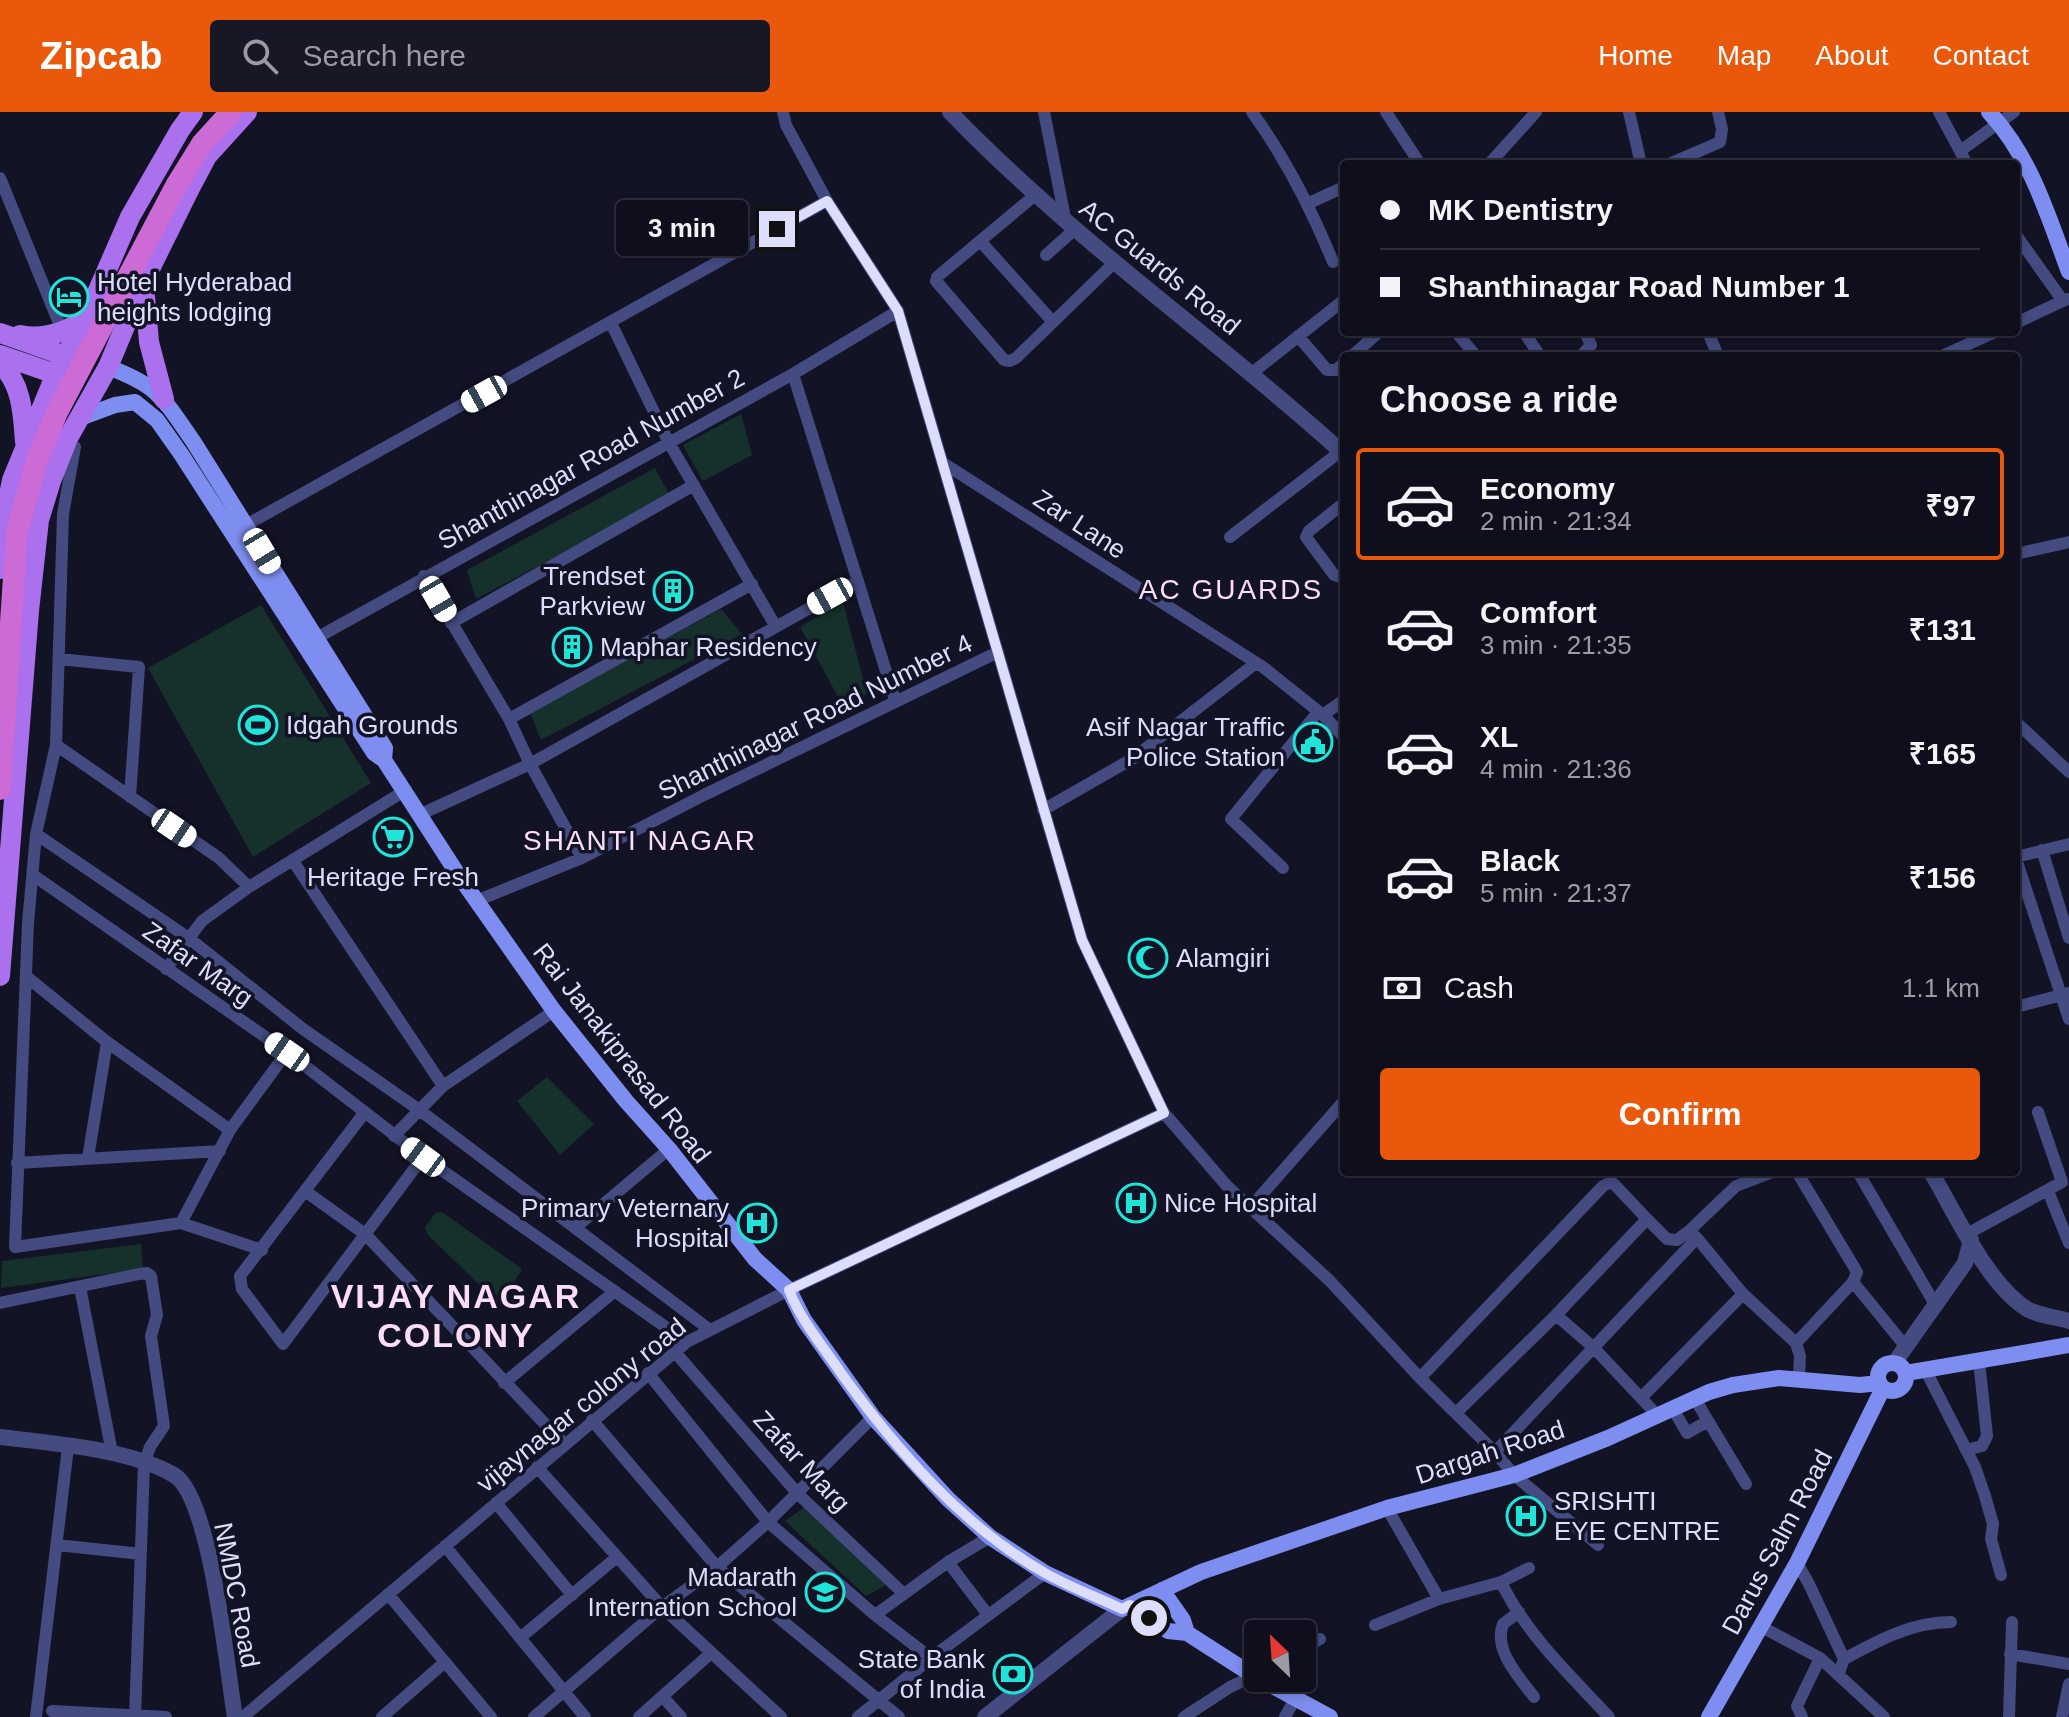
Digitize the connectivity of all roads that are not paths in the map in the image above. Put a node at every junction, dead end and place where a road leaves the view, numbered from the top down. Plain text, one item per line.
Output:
1 (193, 112) edge
2 (214, 112) edge
3 (231, 112) edge
4 (247, 112) edge
5 (783, 112) edge
6 (950, 112) edge
7 (1044, 112) edge
8 (1252, 112) edge
9 (1386, 112) edge
10 (1536, 112) edge
11 (1629, 112) edge
12 (1718, 112) edge
13 (1939, 112) edge
14 (2014, 112) edge
15 (1994, 118) edge
16 (1960, 151) junction
17 (1417, 160) edge
18 (1493, 160) edge
19 (1640, 160) edge
20 (1678, 160) edge
21 (1965, 160) edge
22 (0, 178) edge
23 (1340, 189) edge
24 (1034, 196) junction
25 (827, 201) junction
26 (1309, 203) junction
27 (130, 217) junction
28 (1070, 226) junction
29 (166, 236) junction
30 (2020, 240) edge
31 (981, 242) junction
32 (117, 248) junction
33 (1046, 255) dead end
34 (153, 262) junction
35 (1115, 262) junction
36 (1333, 262) dead end
37 (2068, 267) edge
38 (144, 281) junction
39 (2066, 299) edge
40 (1340, 303) edge
41 (898, 311) junction
42 (86, 318) junction
43 (2020, 321) edge
44 (1053, 322) junction
45 (611, 323) junction
46 (0, 332) edge
47 (63, 333) junction
48 (1298, 336) junction
49 (1374, 336) edge
50 (1459, 336) edge
51 (1986, 336) edge
52 (1356, 352) edge
53 (1473, 352) edge
54 (1951, 352) edge
55 (0, 355) edge
56 (65, 357) junction
57 (0, 363) edge
58 (1340, 366) edge
59 (108, 367) junction
60 (1252, 373) junction
61 (793, 374) junction
62 (55, 376) junction
63 (98, 385) junction
64 (164, 399) junction
65 (80, 418) junction
66 (668, 441) junction
67 (26, 446) junction
68 (75, 447) dead end
69 (1340, 450) edge
70 (1340, 454) edge
71 (943, 463) junction
72 (694, 485) junction
73 (1340, 506) edge
74 (246, 525) junction
75 (1230, 537) dead end
76 (2069, 542) edge
77 (2020, 553) edge
78 (0, 569) edge
79 (424, 576) junction
80 (1340, 577) edge
81 (858, 581) junction
82 (752, 584) junction
83 (451, 623) junction
84 (0, 627) edge
85 (776, 627) junction
86 (309, 642) junction
87 (998, 652) junction
88 (59, 659) junction
89 (1256, 663) junction
90 (895, 700) junction
91 (1340, 702) edge
92 (1321, 714) junction
93 (509, 719) junction
94 (2020, 726) edge
95 (1340, 733) edge
96 (56, 745) junction
97 (8, 758) edge
98 (530, 764) junction
99 (2069, 772) edge
100 (0, 789) edge
101 (406, 790) junction
102 (130, 797) junction
103 (1043, 810) junction
104 (419, 815) junction
105 (36, 834) junction
106 (2069, 844) edge
107 (2042, 850) junction
108 (2020, 857) edge
109 (582, 858) junction
110 (293, 861) junction
111 (1283, 868) dead end
112 (2020, 869) edge
113 (33, 875) junction
114 (249, 887) junction
115 (476, 901) junction
116 (2069, 938) edge
117 (190, 939) junction
118 (166, 969) junction
119 (0, 976) edge
120 (27, 977) junction
121 (2065, 994) edge
122 (2020, 1006) edge
123 (554, 1011) junction
124 (2069, 1019) edge
125 (107, 1042) junction
126 (287, 1052) junction
127 (443, 1086) junction
128 (1340, 1106) edge
129 (418, 1109) junction
130 (365, 1112) junction
131 (2038, 1112) dead end
132 (1164, 1113) junction
133 (230, 1130) junction
134 (394, 1136) junction
135 (669, 1149) junction
136 (220, 1151) junction
137 (423, 1157) junction
138 (88, 1158) junction
139 (17, 1163) junction
140 (1762, 1176) edge
141 (1799, 1176) edge
142 (1860, 1176) edge
143 (1933, 1176) edge
144 (305, 1191) junction
145 (2048, 1191) junction
146 (1250, 1208) junction
147 (1647, 1219) junction
148 (181, 1223) junction
149 (575, 1228) junction
150 (365, 1234) junction
151 (1693, 1234) junction
152 (1969, 1237) junction
153 (2069, 1243) edge
154 (262, 1250) junction
155 (1853, 1282) junction
156 (80, 1287) junction
157 (789, 1290) junction
158 (615, 1291) junction
159 (1743, 1294) junction
160 (0, 1303) edge
161 (1936, 1306) junction
162 (1556, 1315) junction
163 (2069, 1321) edge
164 (710, 1330) junction
165 (687, 1342) junction
166 (1796, 1343) junction
167 (2069, 1345) edge
168 (1593, 1347) junction
169 (1906, 1347) junction
170 (675, 1352) junction
171 (1979, 1361) junction
172 (1901, 1368) junction
173 (1926, 1371) junction
174 (648, 1373) junction
175 (1420, 1378) junction
176 (1799, 1378) junction
177 (504, 1383) junction
178 (1881, 1386) junction
179 (1641, 1398) junction
180 (1695, 1399) junction
181 (1456, 1413) junction
182 (1666, 1413) junction
183 (873, 1417) junction
184 (592, 1420) junction
185 (1708, 1421) junction
186 (0, 1430) edge
187 (8, 1438) edge
188 (564, 1444) junction
189 (68, 1447) junction
190 (1966, 1450) junction
191 (1495, 1452) junction
192 (112, 1453) junction
193 (144, 1464) junction
194 (537, 1467) junction
195 (1514, 1475) junction
196 (1746, 1484) dead end
197 (798, 1494) junction
198 (496, 1503) junction
199 (1387, 1508) junction
200 (768, 1522) junction
201 (990, 1537) junction
202 (57, 1545) junction
203 (1598, 1545) dead end
204 (445, 1546) junction
205 (141, 1554) junction
206 (617, 1557) junction
207 (948, 1562) junction
208 (1797, 1563) junction
209 (717, 1567) junction
210 (1529, 1568) dead end
211 (1045, 1573) junction
212 (2001, 1575) dead end
213 (1501, 1582) junction
214 (1162, 1590) junction
215 (388, 1594) junction
216 (904, 1594) junction
217 (572, 1595) junction
218 (1439, 1599) junction
219 (662, 1607) junction
220 (1126, 1607) junction
221 (1519, 1612) junction
222 (875, 1615) junction
223 (988, 1615) junction
224 (1951, 1622) dead end
225 (2012, 1622) dead end
226 (1375, 1625) dead end
227 (1760, 1626) junction
228 (1187, 1633) junction
229 (520, 1638) junction
230 (1320, 1639) dead end
231 (1316, 1641) edge
232 (710, 1654) junction
233 (2010, 1654) junction
234 (931, 1658) junction
235 (1820, 1658) junction
236 (1844, 1659) junction
237 (445, 1662) junction
238 (2069, 1664) edge
239 (1244, 1668) edge
240 (1839, 1673) junction
241 (1244, 1681) edge
242 (2069, 1684) edge
243 (564, 1692) junction
244 (1284, 1692) edge
245 (663, 1697) junction
246 (1534, 1697) dead end
247 (1295, 1699) junction
248 (877, 1701) junction
249 (52, 1711) dead end
250 (1796, 1713) edge
251 (135, 1716) edge
252 (36, 1717) edge
253 (166, 1717) edge
254 (235, 1717) edge
255 (243, 1717) edge
256 (382, 1717) edge
257 (491, 1717) edge
258 (534, 1717) edge
259 (585, 1717) edge
260 (639, 1717) edge
261 (681, 1717) edge
262 (781, 1717) edge
263 (858, 1717) edge
264 (899, 1717) edge
265 (985, 1717) edge
266 (1184, 1717) edge
267 (1285, 1717) edge
268 (1330, 1717) edge
269 (1609, 1717) edge
270 (1709, 1717) edge
271 (1884, 1717) edge
272 (2009, 1717) edge
273 (2062, 1717) edge

1 - 27 main road
2 - 84 highway
3 - 100 highway, bridge
4 - 29 main road
5 - 25 street
6 - 24 street, AC Guards Road
7 - 28 street
8 - 26 street
9 - 17 street
10 - 18 street
11 - 19 street
12 - 20 street
13 - 16 street
14 - 15 street
15 - 16 street
15 - 37 main road
16 - 21 street
22 - 47 street
23 - 26 street
24 - 28 street, AC Guards Road
24 - 31 street
25 - 41 street
25 - 45 street
26 - 36 street
27 - 29 main road
27 - 32 main road
28 - 33 street
28 - 35 street, AC Guards Road
29 - 34 main road
30 - 39 street
31 - 44 street
31 - 44 street
32 - 34 main road
32 - 42 main road
34 - 38 main road
35 - 44 street
35 - 60 street, AC Guards Road
38 - 59 main road
38 - 64 main road
39 - 43 street
40 - 48 street
41 - 61 street, Shanthinagar Road Number 2
41 - 71 street
42 - 47 main road
42 - 56 main road
45 - 66 street
45 - 74 street
46 - 47 main road
46 - 56 main road
48 - 58 street
48 - 60 street
49 - 52 street
50 - 53 street
51 - 54 street
55 - 62 main road
56 - 59 main road
56 - 62 main road
57 - 67 main road
59 - 63 main road
59 - 64 main road
60 - 69 street, AC Guards Road
61 - 66 street, Shanthinagar Road Number 2
61 - 81 street
62 - 63 main road
62 - 67 main road
63 - 65 main road
64 - 74 main road
65 - 86 main road
65 - 97 main road
66 - 72 street
66 - 79 street, Shanthinagar Road Number 2
67 - 78 main road
68 - 88 street
70 - 75 street
71 - 87 street
71 - 89 street, Zar Lane
72 - 82 street
72 - 83 street
73 - 80 street
74 - 86 main road
76 - 77 street
79 - 83 street
79 - 86 street, Shanthinagar Road Number 2
81 - 85 street
81 - 90 street
82 - 85 street
82 - 93 street
83 - 93 street
85 - 98 street
86 - 101 main road, Rai Janakiprasad Road
87 - 90 street, Shanthinagar Road Number 4
87 - 103 street
88 - 96 street
88 - 102 street
89 - 92 street, Zar Lane
89 - 103 street
90 - 109 street, Shanthinagar Road Number 4
91 - 92 street
92 - 95 street, Zar Lane
92 - 111 street
93 - 98 street
94 - 99 street
96 - 102 street
96 - 105 street
97 - 119 main road
98 - 104 street
98 - 109 street
101 - 104 main road, Rai Janakiprasad Road
101 - 110 street
102 - 114 street
103 - 132 street
104 - 115 main road, Rai Janakiprasad Road
105 - 113 street
105 - 117 street
106 - 107 street
107 - 108 street
107 - 116 street
109 - 115 street, Shanthinagar Road Number 4
110 - 114 street
110 - 127 street
112 - 121 street
113 - 118 street, Zafar Marg
113 - 120 street
114 - 117 street
115 - 123 main road, Rai Janakiprasad Road
117 - 118 street
117 - 129 street
118 - 126 street, Zafar Marg
120 - 125 street
120 - 139 street
121 - 122 street
121 - 124 street
123 - 127 street
123 - 135 main road, Rai Janakiprasad Road
125 - 133 street
125 - 138 street
126 - 130 street, Zafar Marg
126 - 133 street
127 - 129 street
128 - 146 street
129 - 134 street
129 - 149 street
130 - 134 street, Zafar Marg
130 - 144 street
131 - 145 street
132 - 146 street
132 - 157 street, vijaynagar colony road
133 - 136 street
134 - 137 street, Zafar Marg
135 - 149 street
135 - 157 main road, Rai Janakiprasad Road
136 - 138 street
136 - 148 street
137 - 150 street
137 - 158 street, Zafar Marg
138 - 139 street
139 - 148 street
140 - 151 street
141 - 155 street
142 - 161 street
143 - 152 street
144 - 150 street
144 - 154 street
145 - 152 street
145 - 153 street
146 - 175 street
147 - 151 street
147 - 162 street
147 - 175 street
148 - 154 street
149 - 164 street
150 - 154 street
150 - 177 street
151 - 159 street
151 - 168 street
152 - 161 street
152 - 163 street
155 - 166 street
155 - 169 street
156 - 160 street
156 - 192 street
156 - 193 street
157 - 164 street, vijaynagar colony road
157 - 183 main road, Rai Janakiprasad Road
158 - 165 street, Zafar Marg
158 - 177 street
159 - 166 street
159 - 179 street
161 - 169 street
162 - 168 street
162 - 181 street
164 - 165 street, vijaynagar colony road
165 - 170 street, vijaynagar colony road
166 - 176 street
167 - 171 main road
168 - 179 street
168 - 191 street
169 - 172 street
170 - 174 street, vijaynagar colony road
170 - 197 street, Zafar Marg
171 - 173 main road
171 - 190 street
172 - 173 main road
172 - 178 main road
172 - 178 main road
173 - 190 street
174 - 184 street, vijaynagar colony road
174 - 200 street
175 - 181 street
176 - 178 main road, Dargah Road
176 - 180 main road, Dargah Road
177 - 188 street
178 - 208 main road, Darus Salm Road
179 - 182 street
180 - 182 main road, Dargah Road
180 - 185 street
181 - 191 street
182 - 185 street
182 - 195 main road, Dargah Road
183 - 197 street
183 - 201 main road, Rai Janakiprasad Road
184 - 188 street, vijaynagar colony road
184 - 209 street
185 - 196 street
186 - 187 street
187 - 189 street, NMDC Road
188 - 194 street, vijaynagar colony road
189 - 192 street, NMDC Road
189 - 202 street
190 - 212 street
191 - 195 street
192 - 193 street, NMDC Road
193 - 205 street
193 - 254 street, NMDC Road
194 - 198 street, vijaynagar colony road
194 - 206 street
195 - 199 main road, Dargah Road
195 - 203 street
197 - 200 street
197 - 216 street, Zafar Marg
198 - 204 street, vijaynagar colony road
198 - 217 street
199 - 214 main road, Dargah Road
199 - 218 street
200 - 209 street
200 - 222 street
201 - 207 street
201 - 211 main road, Rai Janakiprasad Road
202 - 205 street
202 - 252 street
204 - 215 street, vijaynagar colony road
204 - 229 street
205 - 251 street
206 - 217 street
206 - 219 street
207 - 216 street
207 - 223 street
208 - 227 main road, Darus Salm Road
208 - 236 street
209 - 219 street
209 - 248 street
210 - 213 street
211 - 220 main road, Rai Janakiprasad Road
211 - 223 street
213 - 218 street
213 - 221 street
214 - 220 main road, Dargah Road
214 - 228 main road
215 - 237 street
215 - 255 street, vijaynagar colony road
216 - 222 street
217 - 229 street
218 - 226 street
219 - 232 street
219 - 243 street
220 - 228 main road, Rai Janakiprasad Road
220 - 265 street
221 - 246 street
221 - 269 street
222 - 234 street
223 - 234 street
224 - 236 street
225 - 233 street
227 - 235 street
227 - 270 main road, Darus Salm Road
228 - 239 main road, Rai Janakiprasad Road
229 - 243 street
230 - 231 street
232 - 245 street
232 - 262 street
233 - 238 street
233 - 272 street
234 - 248 street
235 - 240 street
235 - 250 street
236 - 240 street
237 - 256 street
237 - 257 street
240 - 271 street
241 - 266 street
242 - 273 street
243 - 258 street
243 - 259 street
244 - 247 main road, Rai Janakiprasad Road
245 - 260 street
245 - 261 street
247 - 267 street
247 - 268 main road, Rai Janakiprasad Road
248 - 263 street
248 - 264 street
249 - 251 street
251 - 253 street

